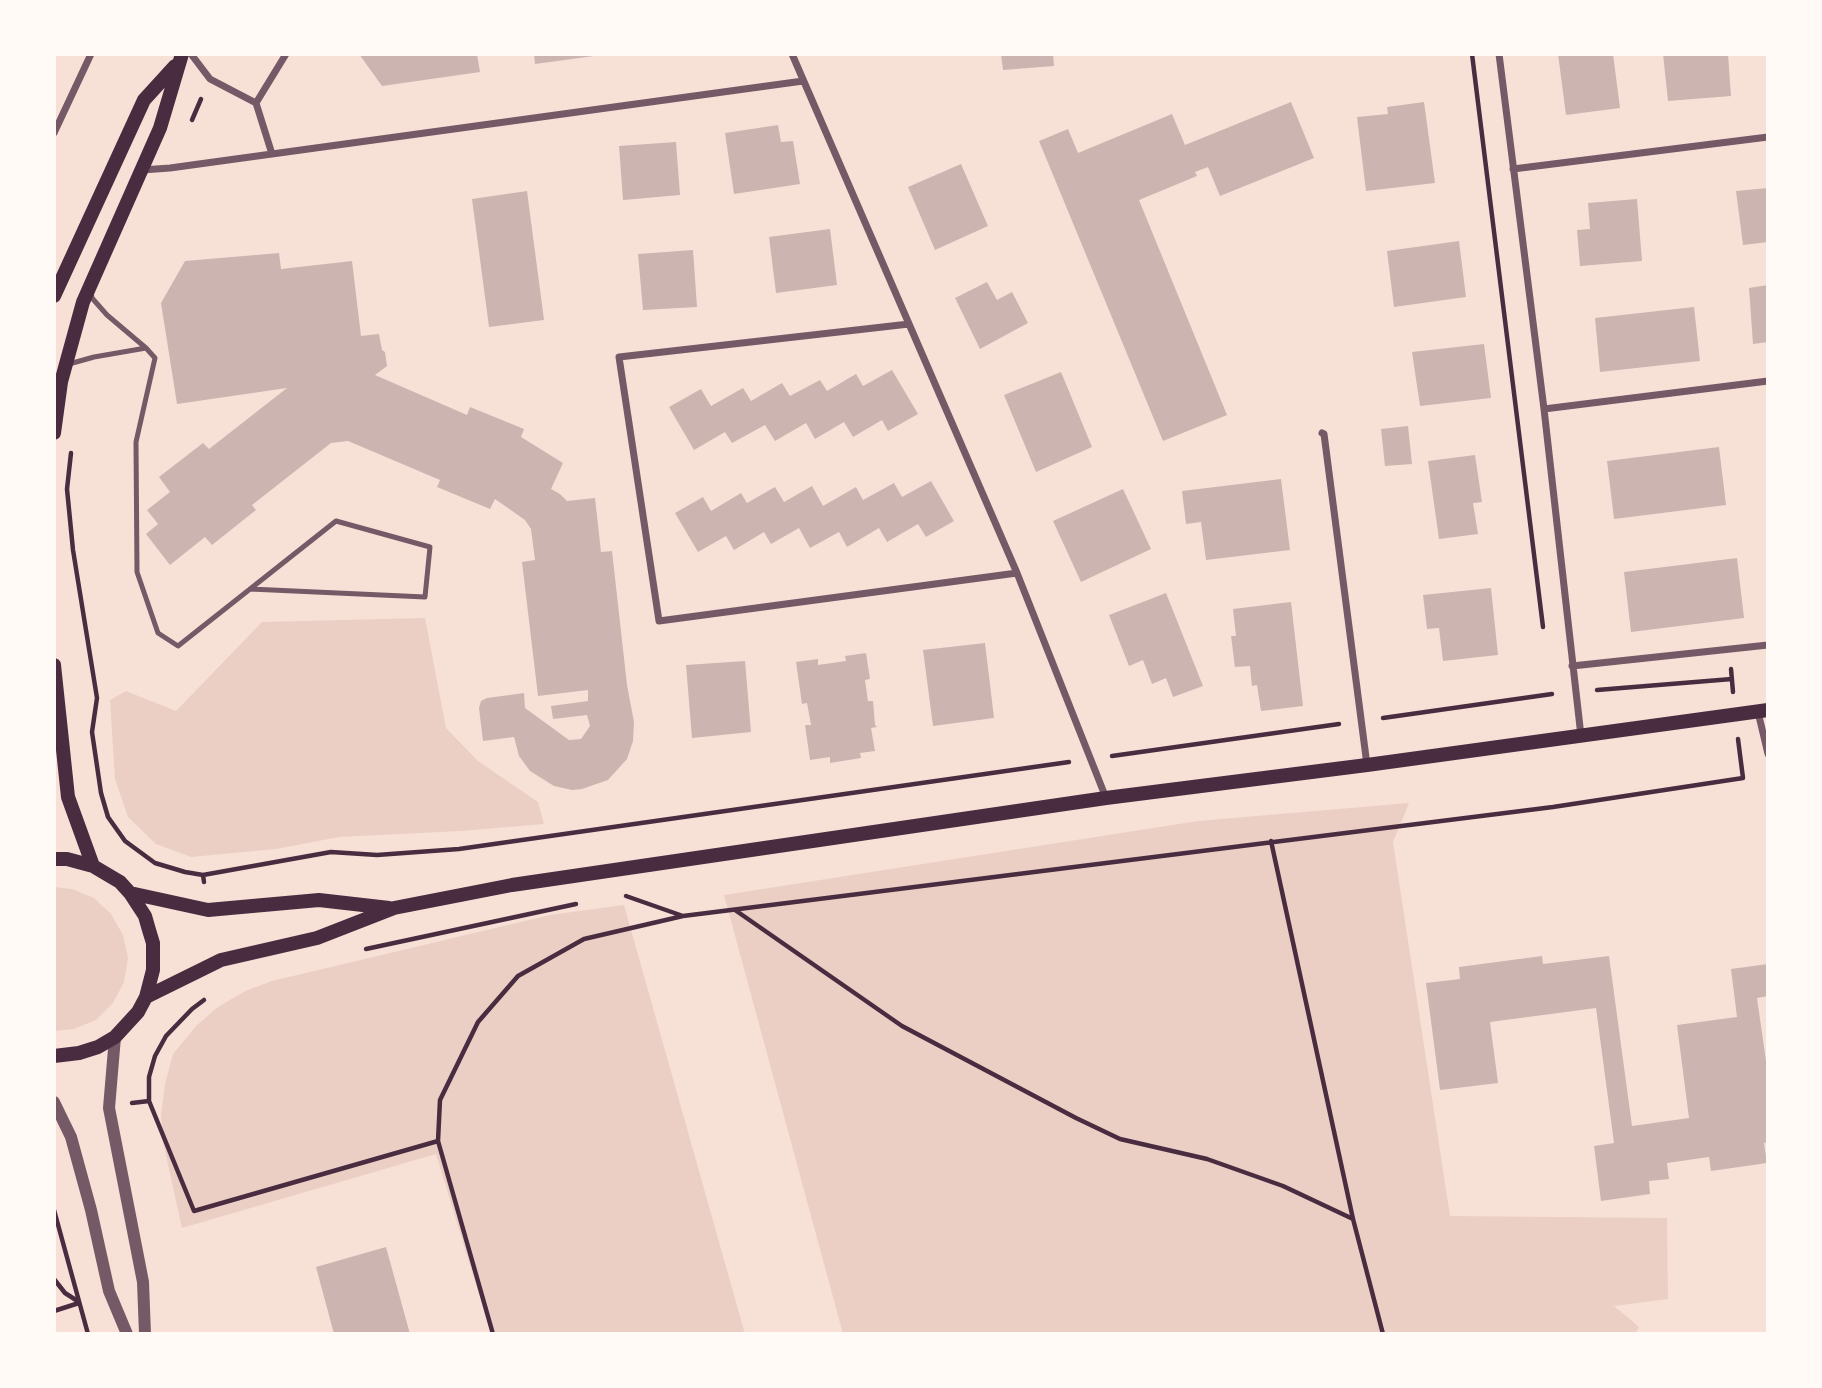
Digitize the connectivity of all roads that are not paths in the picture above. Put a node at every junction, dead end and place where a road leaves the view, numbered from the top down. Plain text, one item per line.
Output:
1 (91, 54) edge
2 (286, 54) edge
3 (792, 54) edge
4 (1499, 54) edge
5 (184, 57) edge
6 (803, 81) junction
7 (256, 103) junction
8 (54, 133) edge
9 (1768, 137) edge
10 (272, 154) junction
11 (1513, 169) junction
12 (141, 170) junction
13 (91, 286) junction
14 (54, 296) edge
15 (909, 324) junction
16 (146, 348) junction
17 (66, 365) junction
18 (1768, 381) edge
19 (1545, 409) junction
20 (54, 433) edge
21 (1322, 433) dead end
22 (1017, 573) junction
23 (250, 589) junction
24 (1768, 645) edge
25 (54, 665) edge
26 (1572, 666) junction
27 (1763, 711) edge
28 (1581, 737) junction
29 (1768, 754) edge
30 (1367, 765) junction
31 (1106, 798) junction
32 (54, 859) edge
33 (93, 866) junction
34 (130, 893) junction
35 (394, 908) junction
36 (146, 997) junction
37 (115, 1037) junction
38 (54, 1056) edge
39 (54, 1102) edge
40 (127, 1334) edge
41 (145, 1334) edge

1 - 8 street
2 - 7 street
3 - 6 street
4 - 11 street
5 - 7 street
5 - 12 main road
5 - 14 main road
6 - 10 street
6 - 15 street
7 - 10 street
9 - 11 street
10 - 12 street
11 - 19 street
12 - 13 main road
13 - 16 lane
13 - 17 main road
15 - 22 street
15 - 22 street
16 - 17 lane
16 - 23 lane
17 - 20 main road
18 - 19 street
19 - 26 street
21 - 30 street
22 - 31 street
23 - 23 lane
24 - 26 street
25 - 33 main road
26 - 28 street
27 - 28 main road
27 - 29 street
28 - 30 main road
30 - 31 main road
31 - 35 main road
32 - 33 main road
33 - 34 main road
34 - 35 main road
34 - 36 main road
35 - 36 main road
36 - 37 main road
37 - 38 main road
37 - 41 street
39 - 40 street

